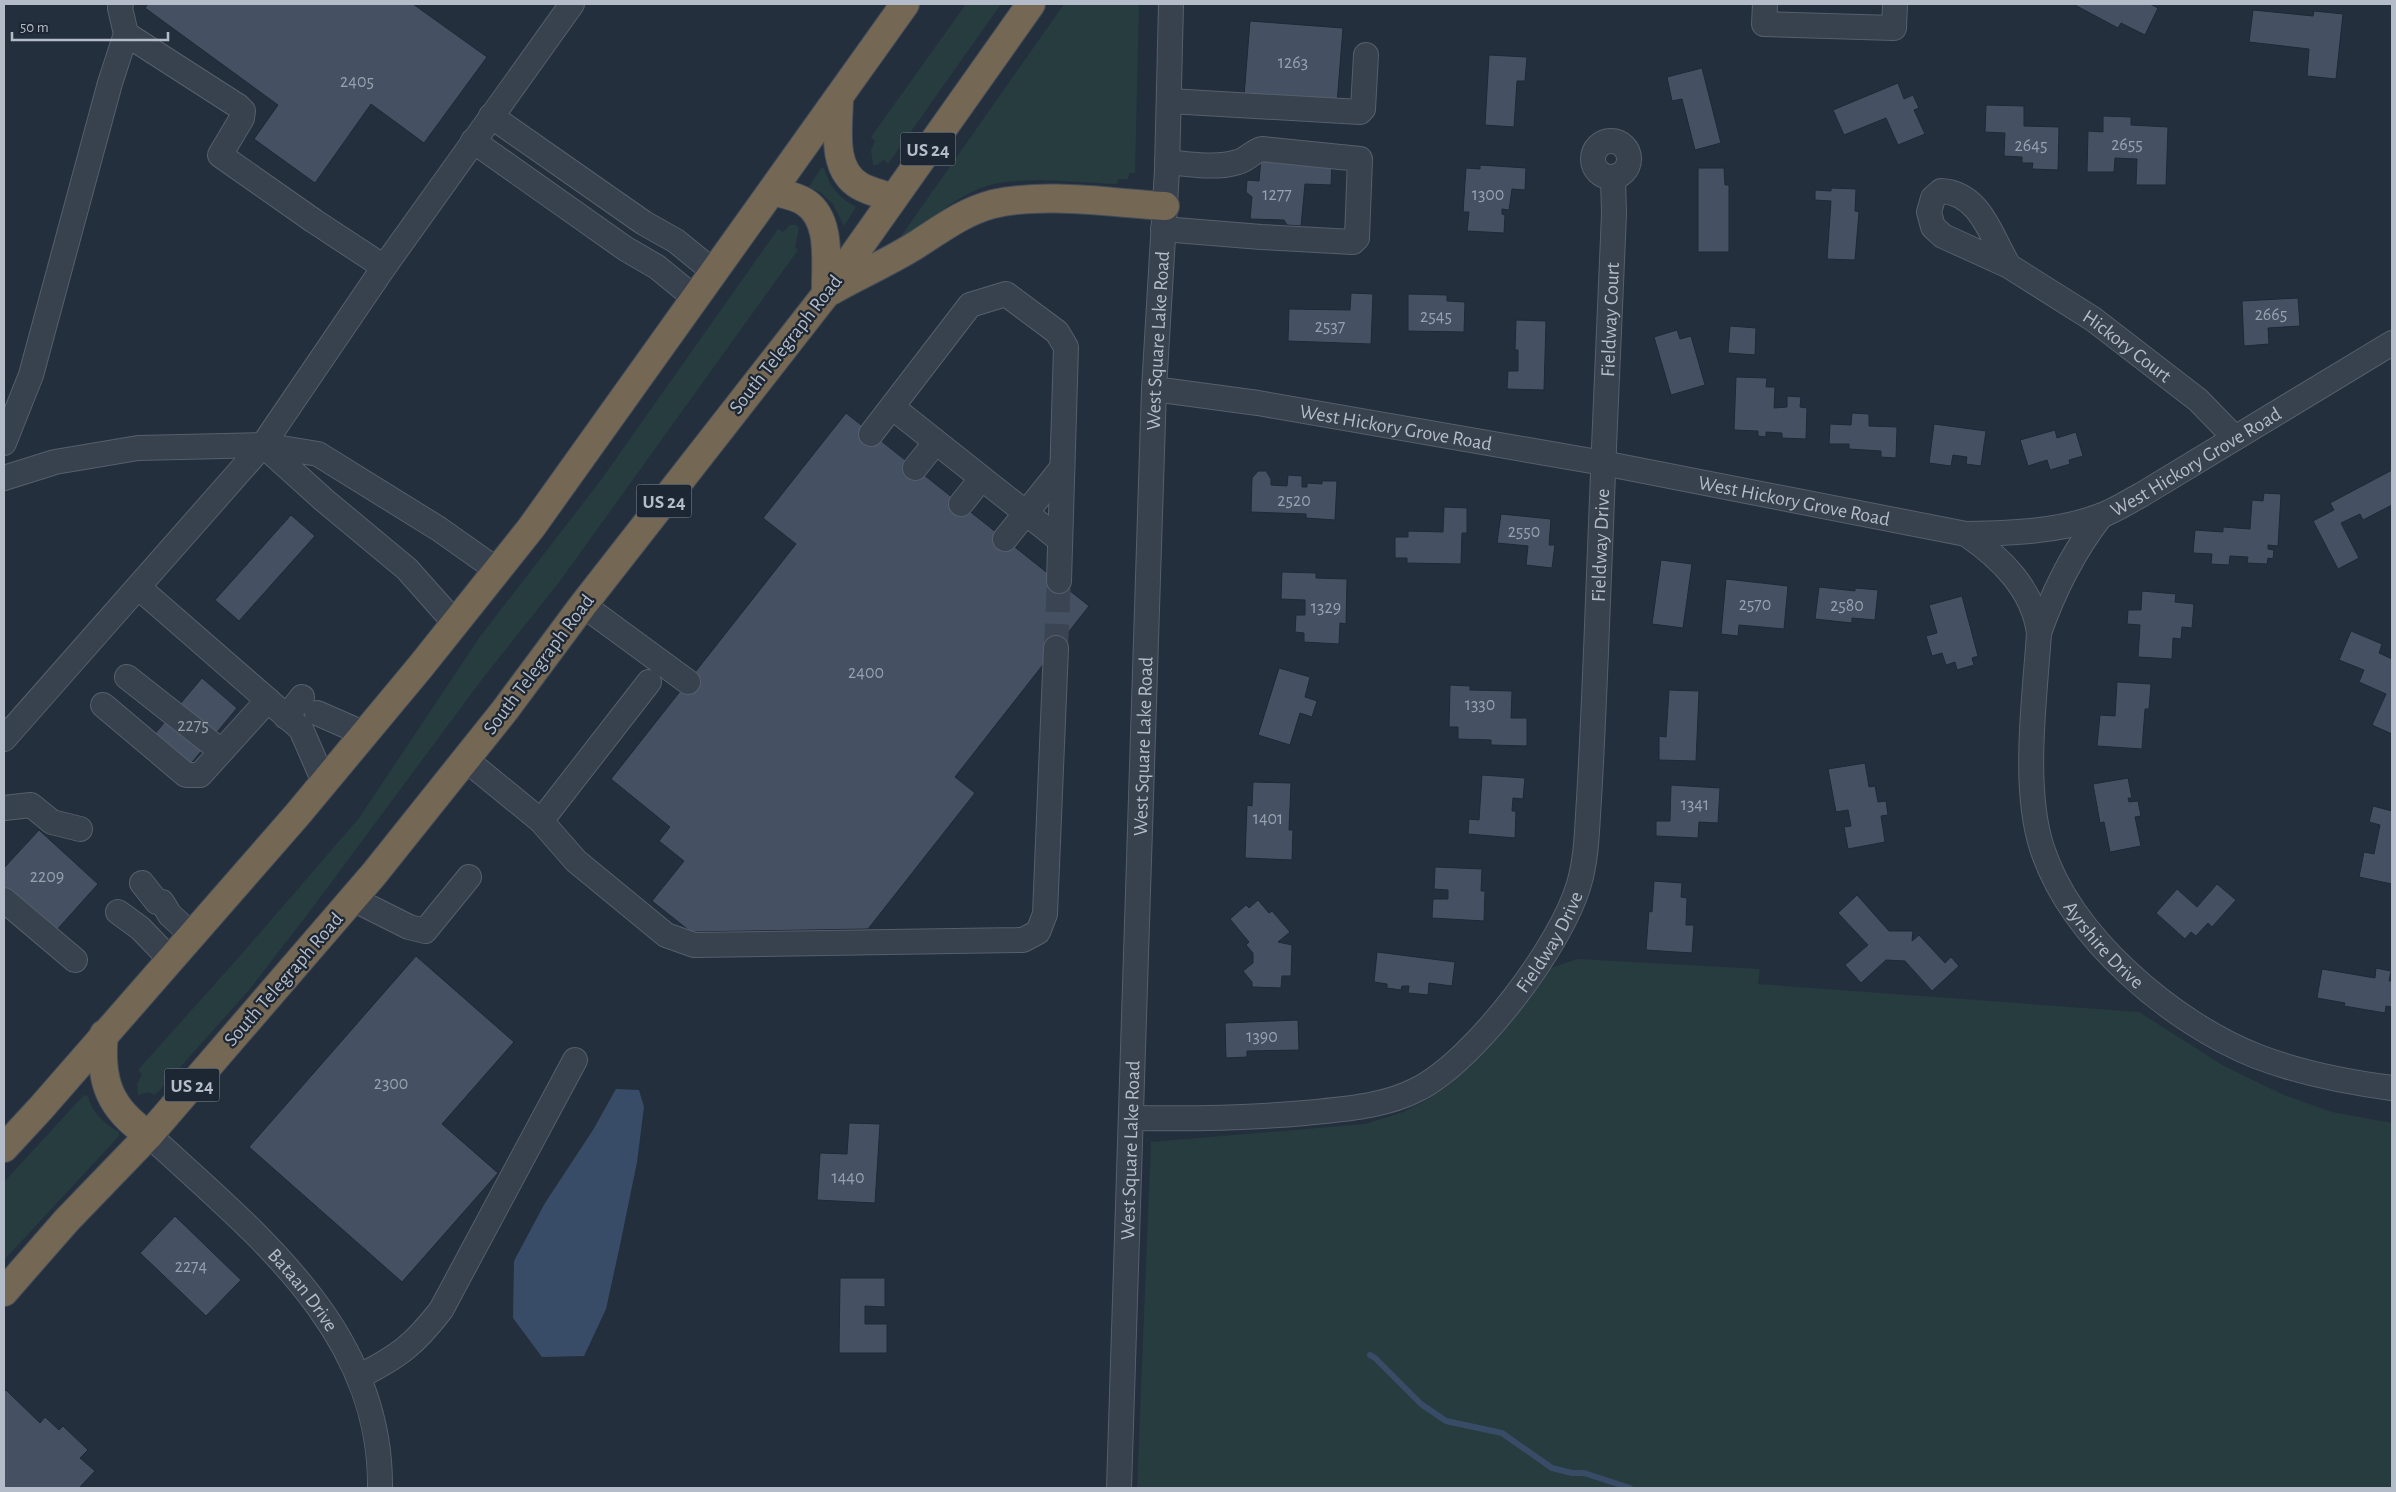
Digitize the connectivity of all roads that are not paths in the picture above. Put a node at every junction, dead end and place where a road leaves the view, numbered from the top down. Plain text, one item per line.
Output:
1 (121, 4) edge
2 (572, 4) edge
3 (905, 4) edge
4 (1031, 4) edge
5 (1171, 4) edge
6 (1765, 4) edge
7 (1895, 4) edge
8 (126, 34) junction
9 (1366, 55) dead end
10 (839, 97) junction
11 (1169, 101) junction
12 (491, 116) junction
13 (474, 141) junction
14 (553, 159) junction
15 (1167, 162) junction
16 (1614, 177) dead end
17 (535, 185) junction
18 (772, 191) junction
19 (893, 198) junction
20 (1164, 217) junction
21 (644, 223) junction
22 (626, 249) junction
23 (2009, 266) dead end
24 (384, 267) junction
25 (714, 272) junction
26 (826, 294) junction
27 (696, 298) junction
28 (2392, 342) edge
29 (1154, 389) junction
30 (892, 407) junction
31 (871, 434) dead end
32 (2235, 438) junction
33 (4, 443) edge
34 (935, 443) junction
35 (263, 445) junction
36 (1603, 463) junction
37 (915, 468) dead end
38 (1062, 468) junction
39 (4, 478) edge
40 (981, 479) junction
41 (961, 504) dead end
42 (1025, 514) junction
43 (2101, 516) junction
44 (1966, 534) junction
45 (1005, 539) dead end
46 (1060, 540) junction
47 (497, 570) junction
48 (1059, 582) tunnel mouth
49 (138, 587) junction
50 (583, 605) junction
51 (456, 623) junction
52 (2039, 633) junction
53 (1056, 648) tunnel mouth
54 (127, 677) dead end
55 (649, 682) dead end
56 (688, 682) dead end
57 (268, 700) junction
58 (103, 705) dead end
59 (286, 717) junction
60 (365, 734) junction
61 (4, 738) edge
62 (221, 751) junction
63 (466, 759) junction
64 (324, 782) junction
65 (6, 813) edge
66 (541, 821) junction
67 (80, 828) dead end
68 (469, 877) dead end
69 (142, 883) dead end
70 (353, 899) junction
71 (4, 900) edge
72 (118, 912) dead end
73 (192, 935) junction
74 (170, 959) junction
75 (75, 960) dead end
76 (104, 1034) junction
77 (575, 1060) dead end
78 (2392, 1088) edge
79 (1132, 1118) junction
80 (149, 1135) junction
81 (4, 1148) edge
82 (4, 1292) edge
83 (360, 1376) junction
84 (380, 1488) edge
85 (1119, 1488) edge

1 - 8 street
2 - 12 street
3 - 10 highway
4 - 19 highway, South Telegraph Road / US 24
5 - 11 street, West Square Lake Road
6 - 7 street
8 - 24 street
8 - 33 street
9 - 11 street
10 - 18 highway
10 - 19 highway
11 - 15 street, West Square Lake Road
12 - 13 street
12 - 14 street
13 - 17 street
13 - 24 street
14 - 17 street
14 - 21 street
15 - 20 street, West Square Lake Road
15 - 20 street
16 - 36 street, Fieldway Court
17 - 22 street
18 - 25 highway
18 - 26 highway
19 - 26 highway, South Telegraph Road / US 24
20 - 26 highway
20 - 29 street, West Square Lake Road
21 - 22 street
21 - 25 street
22 - 27 street
23 - 32 street, Hickory Court
24 - 35 street
25 - 27 highway
26 - 50 highway, South Telegraph Road / US 24
27 - 47 highway
28 - 32 street, West Hickory Grove Road
29 - 36 street, West Hickory Grove Road
29 - 79 street, West Square Lake Road
30 - 31 street
30 - 34 street
30 - 38 street
32 - 43 street, West Hickory Grove Road
34 - 37 street
34 - 40 street
35 - 39 street
35 - 47 street
35 - 49 street
35 - 51 street
36 - 44 street, West Hickory Grove Road
36 - 79 street, Fieldway Drive
38 - 42 street
38 - 46 street
40 - 41 street
40 - 42 street
42 - 45 street
42 - 46 street
43 - 44 street, West Hickory Grove Road
43 - 52 street, Ayrshire Drive
44 - 52 street, Ayrshire Drive
46 - 48 street
47 - 51 highway
49 - 57 street
49 - 61 street
50 - 56 street
50 - 63 highway, South Telegraph Road / US 24
51 - 60 highway
52 - 78 street, Ayrshire Drive
53 - 66 street
54 - 62 street
55 - 66 street
57 - 59 street
57 - 62 street
58 - 62 street
59 - 60 street
59 - 64 street
60 - 64 highway
63 - 66 street
63 - 70 highway, South Telegraph Road / US 24
64 - 73 highway
65 - 67 street
68 - 70 street
69 - 73 street
70 - 80 highway, South Telegraph Road / US 24
71 - 75 street
72 - 74 street
73 - 74 highway
74 - 76 highway
76 - 80 highway
76 - 81 highway
77 - 83 street
79 - 85 street, West Square Lake Road
80 - 82 highway, South Telegraph Road / US 24
80 - 83 street, Bataan Drive
83 - 84 street, Bataan Drive

